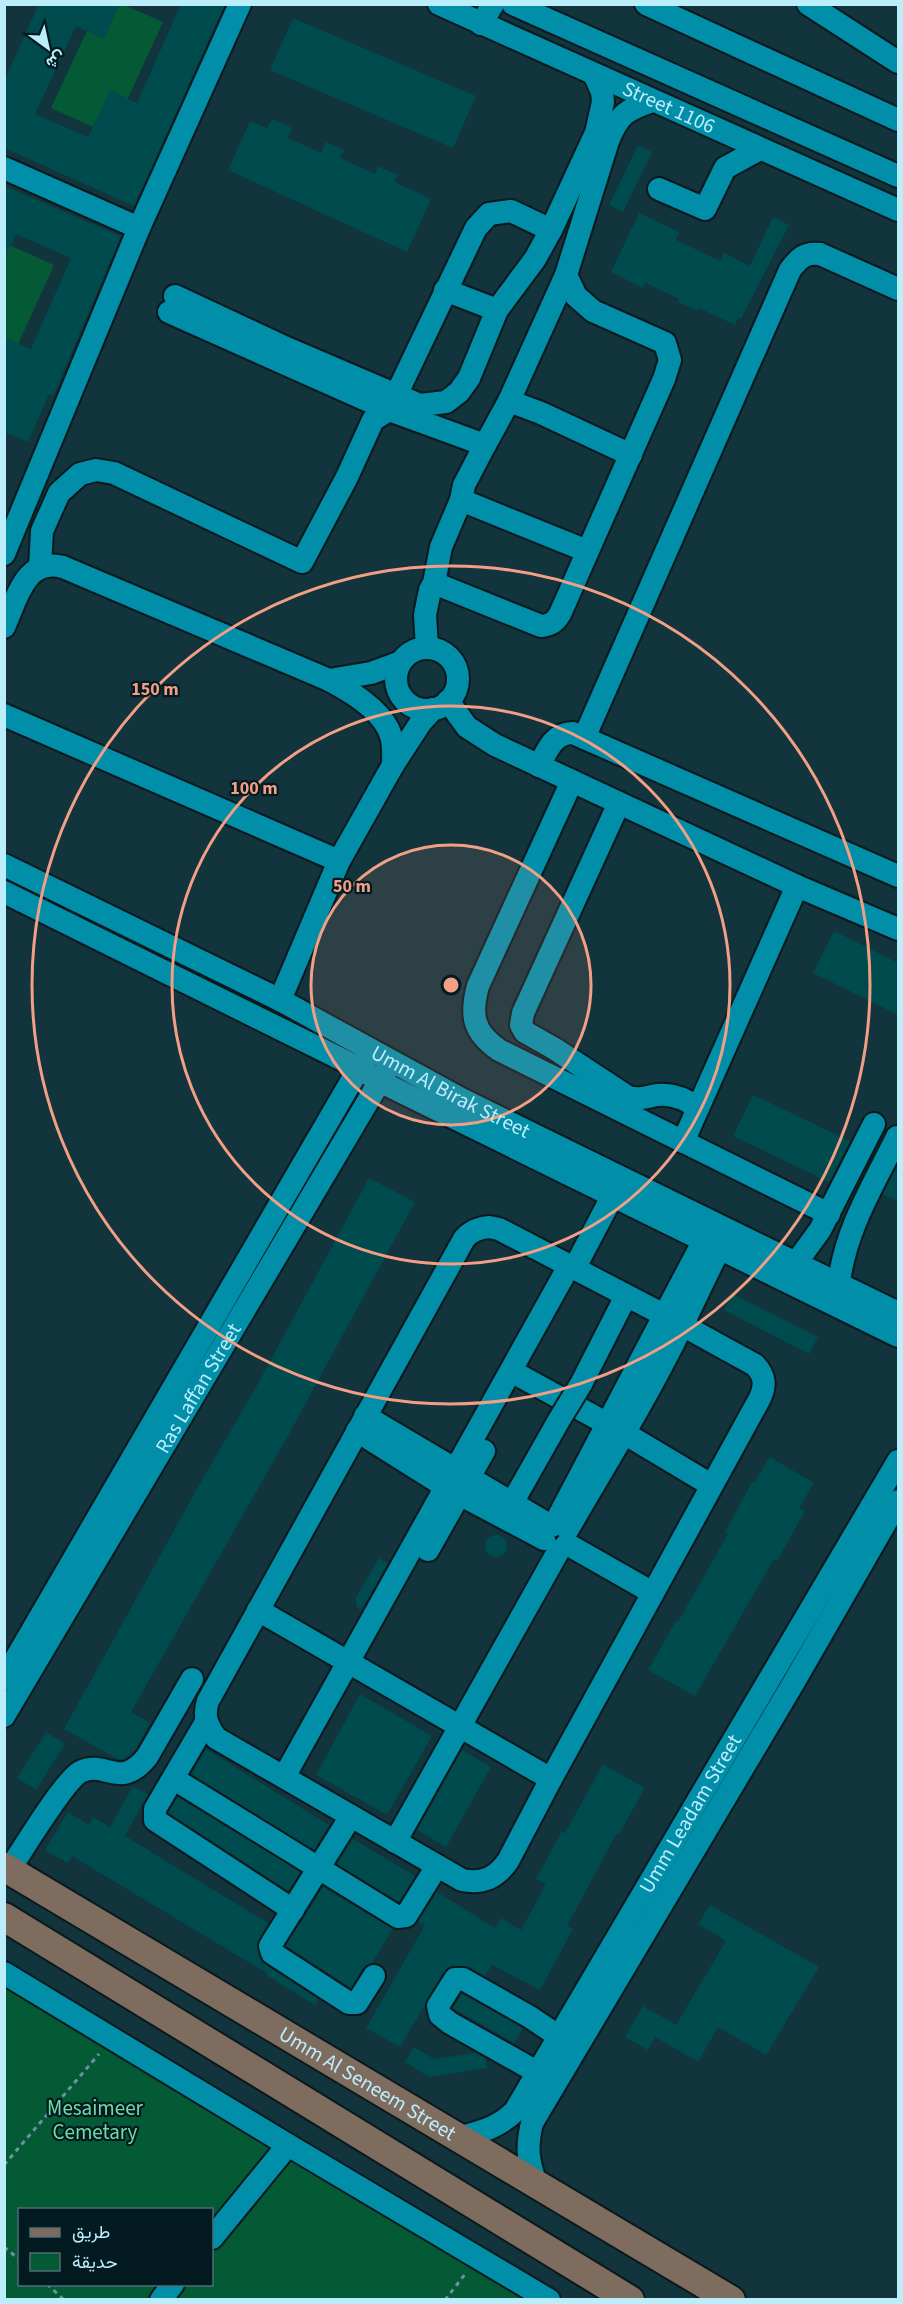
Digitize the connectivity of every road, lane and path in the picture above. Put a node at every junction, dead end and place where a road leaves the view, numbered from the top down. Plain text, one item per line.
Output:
1 (240, 4) edge
2 (493, 4) edge
3 (513, 4) edge
4 (540, 4) edge
5 (646, 4) edge
6 (808, 4) edge
7 (453, 7) edge
8 (481, 24) junction
9 (559, 25) junction
10 (898, 62) edge
11 (594, 74) junction
12 (652, 101) junction
13 (898, 120) edge
14 (725, 134) junction
15 (760, 148) junction
16 (4, 168) edge
17 (725, 168) junction
18 (898, 176) edge
19 (659, 189) dead end
20 (898, 210) edge
21 (139, 228) junction
22 (551, 230) junction
23 (566, 275) junction
24 (898, 289) edge
25 (445, 290) junction
26 (172, 304) dead end
27 (496, 310) junction
28 (509, 401) junction
29 (392, 402) junction
30 (485, 445) junction
31 (631, 455) junction
32 (461, 500) junction
33 (11, 522) edge
34 (587, 551) junction
35 (4, 554) edge
36 (40, 567) junction
37 (434, 583) junction
38 (4, 627) edge
39 (427, 648) junction
40 (401, 662) junction
41 (329, 680) junction
42 (401, 695) junction
43 (441, 705) junction
44 (4, 714) edge
45 (584, 738) junction
46 (393, 765) junction
47 (539, 766) junction
48 (572, 781) junction
49 (619, 803) junction
50 (339, 861) junction
51 (4, 865) edge
52 (898, 876) edge
53 (797, 886) junction
54 (4, 892) edge
55 (898, 929) edge
56 (280, 1000) junction
57 (383, 1055) junction
58 (358, 1068) junction
59 (379, 1081) junction
60 (457, 1108) junction
61 (699, 1108) junction
62 (874, 1124) dead end
63 (897, 1137) edge
64 (684, 1142) junction
65 (613, 1195) junction
66 (829, 1214) junction
67 (712, 1244) junction
68 (796, 1263) junction
69 (575, 1269) junction
70 (839, 1283) junction
71 (627, 1296) junction
72 (898, 1313) edge
73 (673, 1321) junction
74 (898, 1336) edge
75 (518, 1375) junction
76 (361, 1424) junction
77 (615, 1429) junction
78 (898, 1461) edge
79 (458, 1482) junction
80 (711, 1485) junction
81 (898, 1501) edge
82 (512, 1503) junction
83 (555, 1537) junction
84 (653, 1593) junction
85 (258, 1610) junction
86 (355, 1664) junction
87 (774, 1670) junction
88 (4, 1679) edge
89 (192, 1679) dead end
90 (794, 1682) junction
91 (4, 1716) edge
92 (206, 1722) junction
93 (455, 1723) junction
94 (174, 1779) junction
95 (551, 1779) junction
96 (290, 1781) junction
97 (351, 1816) junction
98 (389, 1838) junction
99 (437, 1866) junction
100 (319, 1867) junction
101 (7, 1868) edge
102 (293, 1910) junction
103 (4, 1917) edge
104 (4, 1972) edge
105 (374, 1976) dead end
106 (112, 2038) junction
107 (568, 2042) junction
108 (547, 2078) junction
109 (457, 2138) junction
110 (288, 2145) junction
111 (4, 2165) edge
112 (536, 2184) junction
113 (213, 2237) edge
114 (4, 2247) edge
115 (18, 2258) edge
116 (479, 2258) junction
117 (49, 2286) edge
118 (172, 2286) edge
119 (64, 2300) edge
120 (161, 2300) edge
121 (445, 2300) edge
122 (549, 2300) edge
123 (630, 2300) edge
124 (731, 2300) edge

1 - 21 street
2 - 8 street
3 - 9 street, Street 1106
4 - 9 street
5 - 13 street
6 - 10 street
7 - 8 street, Street 1106
8 - 11 street, Street 1106
9 - 18 street, Street 1106
11 - 12 street, Street 1106
11 - 22 street
12 - 14 street, Street 1106
12 - 23 street
14 - 15 street, Street 1106
14 - 17 street
15 - 17 street
15 - 20 street, Street 1106
16 - 21 street
17 - 19 street
21 - 33 street
22 - 25 street
22 - 27 street
23 - 28 street
23 - 31 street
24 - 45 street
25 - 27 street
25 - 29 street
26 - 29 street
27 - 29 street
28 - 30 street
28 - 31 street
29 - 30 street
29 - 36 street
30 - 32 street
31 - 34 street
32 - 34 street
32 - 37 street
33 - 35 street
34 - 37 street
36 - 38 street
36 - 41 street
37 - 39 street
39 - 40 street
39 - 43 street
40 - 41 street
40 - 42 street
41 - 46 street
42 - 43 street
42 - 46 street
43 - 46 street
43 - 47 street
44 - 50 street
45 - 47 street
45 - 52 street
46 - 50 street
47 - 48 street
48 - 49 street
48 - 64 street
49 - 53 street
49 - 61 street
50 - 56 street
51 - 56 street, Umm Al Birak Street
53 - 55 street
53 - 61 street
54 - 58 street, Umm Al Birak Street
56 - 57 street, Umm Al Birak Street
57 - 58 street, Ras Laffan Street
57 - 59 street, Ras Laffan Street
57 - 60 street, Umm Al Birak Street
58 - 59 street, Umm Al Birak Street
58 - 88 street, Ras Laffan Street
59 - 60 street, Umm Al Birak Street
59 - 91 street, Ras Laffan Street
60 - 65 street, Umm Al Birak Street
60 - 68 street, Umm Al Birak Street
61 - 64 street
62 - 66 street
63 - 70 street
64 - 66 street
65 - 67 street, Umm Al Birak Street
65 - 69 street
66 - 68 street
67 - 73 street
67 - 74 street, Umm Al Birak Street
68 - 70 street, Umm Al Birak Street
69 - 71 street
69 - 75 street
69 - 76 street
70 - 72 street, Umm Al Birak Street
71 - 73 street
71 - 82 street, bridge
73 - 77 street
73 - 80 street
75 - 77 street
75 - 79 street
76 - 79 street
76 - 85 street
77 - 80 street
77 - 83 street
78 - 87 street, Umm Leadam Street
79 - 82 street
79 - 83 street
79 - 86 street
80 - 84 street
81 - 90 street, Umm Leadam Street
82 - 83 street
83 - 84 street
83 - 93 street
84 - 95 street
85 - 86 street
85 - 92 street
86 - 93 street
86 - 96 street
87 - 90 street
87 - 107 street, Umm Leadam Street
89 - 101 street
90 - 107 street, Umm Leadam Street
92 - 94 street
92 - 96 street
93 - 95 street
93 - 98 street
94 - 100 street
94 - 102 street
95 - 99 street
96 - 97 street
97 - 98 street
97 - 100 street
98 - 99 street
99 - 100 street
100 - 102 street
101 - 109 main road, Umm Al Seneem Street
102 - 105 street
103 - 123 main road
104 - 106 street
106 - 110 street
106 - 111 path
107 - 108 street, Umm Leadam Street
107 - 108 street
108 - 109 street, Umm Leadam Street
108 - 112 street, Umm Leadam Street
109 - 112 main road, Umm Al Seneem Street
110 - 113 street
110 - 116 street
112 - 124 main road, Umm Al Seneem Street
114 - 115 path
116 - 121 path
116 - 122 street
117 - 119 path
118 - 120 street

